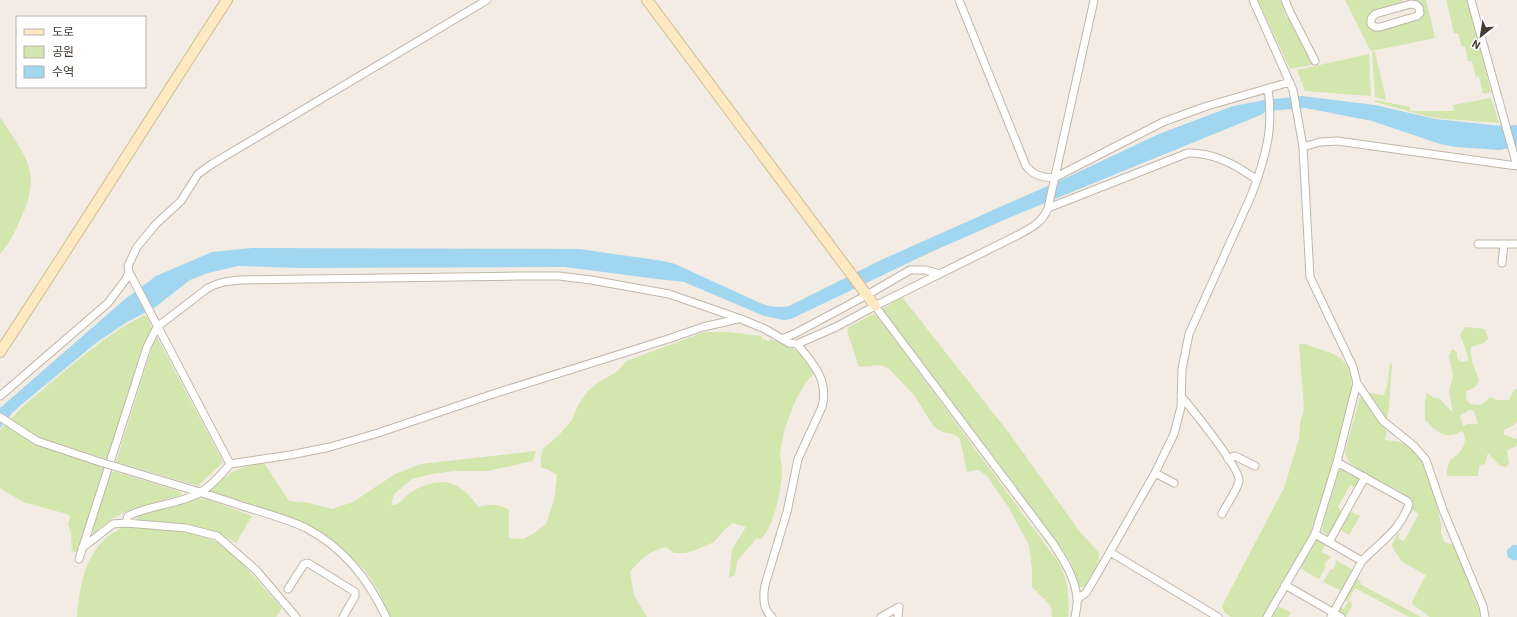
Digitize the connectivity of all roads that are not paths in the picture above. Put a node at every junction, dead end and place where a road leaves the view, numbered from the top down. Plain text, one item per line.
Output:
1 (227, 0) edge
2 (487, 0) edge
3 (646, 0) edge
4 (959, 0) edge
5 (1094, 0) edge
6 (1253, 0) edge
7 (1285, 0) edge
8 (1472, 0) edge
9 (1404, 3) edge
10 (1315, 61) dead end
11 (1290, 82) junction
12 (1268, 89) junction
13 (1303, 147) junction
14 (1517, 166) edge
15 (1054, 180) junction
16 (1257, 180) junction
17 (1049, 206) junction
18 (1478, 244) dead end
19 (1504, 244) junction
20 (1517, 244) edge
21 (1502, 263) dead end
22 (128, 272) junction
23 (940, 274) junction
24 (864, 291) junction
25 (875, 306) junction
26 (741, 319) junction
27 (157, 327) junction
28 (782, 339) junction
29 (797, 344) junction
30 (0, 352) edge
31 (1357, 383) junction
32 (0, 396) edge
33 (1181, 396) junction
34 (0, 417) edge
35 (1228, 459) junction
36 (1338, 462) junction
37 (230, 464) junction
38 (1255, 466) dead end
39 (1155, 473) junction
40 (1365, 477) junction
41 (1174, 484) dead end
42 (201, 492) junction
43 (1222, 514) dead end
44 (126, 522) junction
45 (1316, 534) junction
46 (1329, 542) junction
47 (82, 548) junction
48 (1110, 552) junction
49 (78, 559) dead end
50 (1362, 561) junction
51 (1285, 585) junction
52 (288, 589) dead end
53 (1078, 599) junction
54 (1332, 615) edge
55 (296, 617) edge
56 (343, 617) edge
57 (386, 617) edge
58 (772, 617) edge
59 (881, 617) edge
60 (898, 617) edge
61 (1075, 617) edge
62 (1218, 617) edge
63 (1267, 617) edge
64 (1341, 617) edge
65 (1485, 617) edge

1 - 30 street
2 - 22 street
3 - 24 street
4 - 15 street
5 - 15 street
6 - 11 street
7 - 10 street
8 - 14 street
9 - 9 street
11 - 12 street
11 - 13 street
12 - 15 street
12 - 16 street
13 - 14 street
13 - 31 street
15 - 17 street
16 - 17 street
16 - 33 street
17 - 23 street
18 - 19 street
19 - 20 street
19 - 21 street
22 - 27 street
22 - 32 street
23 - 24 street
23 - 25 street
24 - 25 street
24 - 28 street
25 - 29 street
25 - 53 street
26 - 27 street
26 - 28 street
26 - 37 street
27 - 37 street
27 - 47 street
28 - 29 street
29 - 58 street
31 - 36 street
31 - 65 street
33 - 35 street
33 - 39 street
34 - 42 street, bridge
35 - 38 street
35 - 43 street
36 - 40 street
36 - 45 street
37 - 42 street
39 - 41 street
39 - 48 street
40 - 46 street
40 - 50 street
42 - 44 street
42 - 57 street
44 - 47 street
44 - 55 street
45 - 46 street
45 - 51 street
46 - 50 street
47 - 49 street
48 - 53 street
48 - 62 street
50 - 54 street
51 - 54 street
51 - 63 street
52 - 56 street
53 - 61 street
54 - 64 street
59 - 60 street

